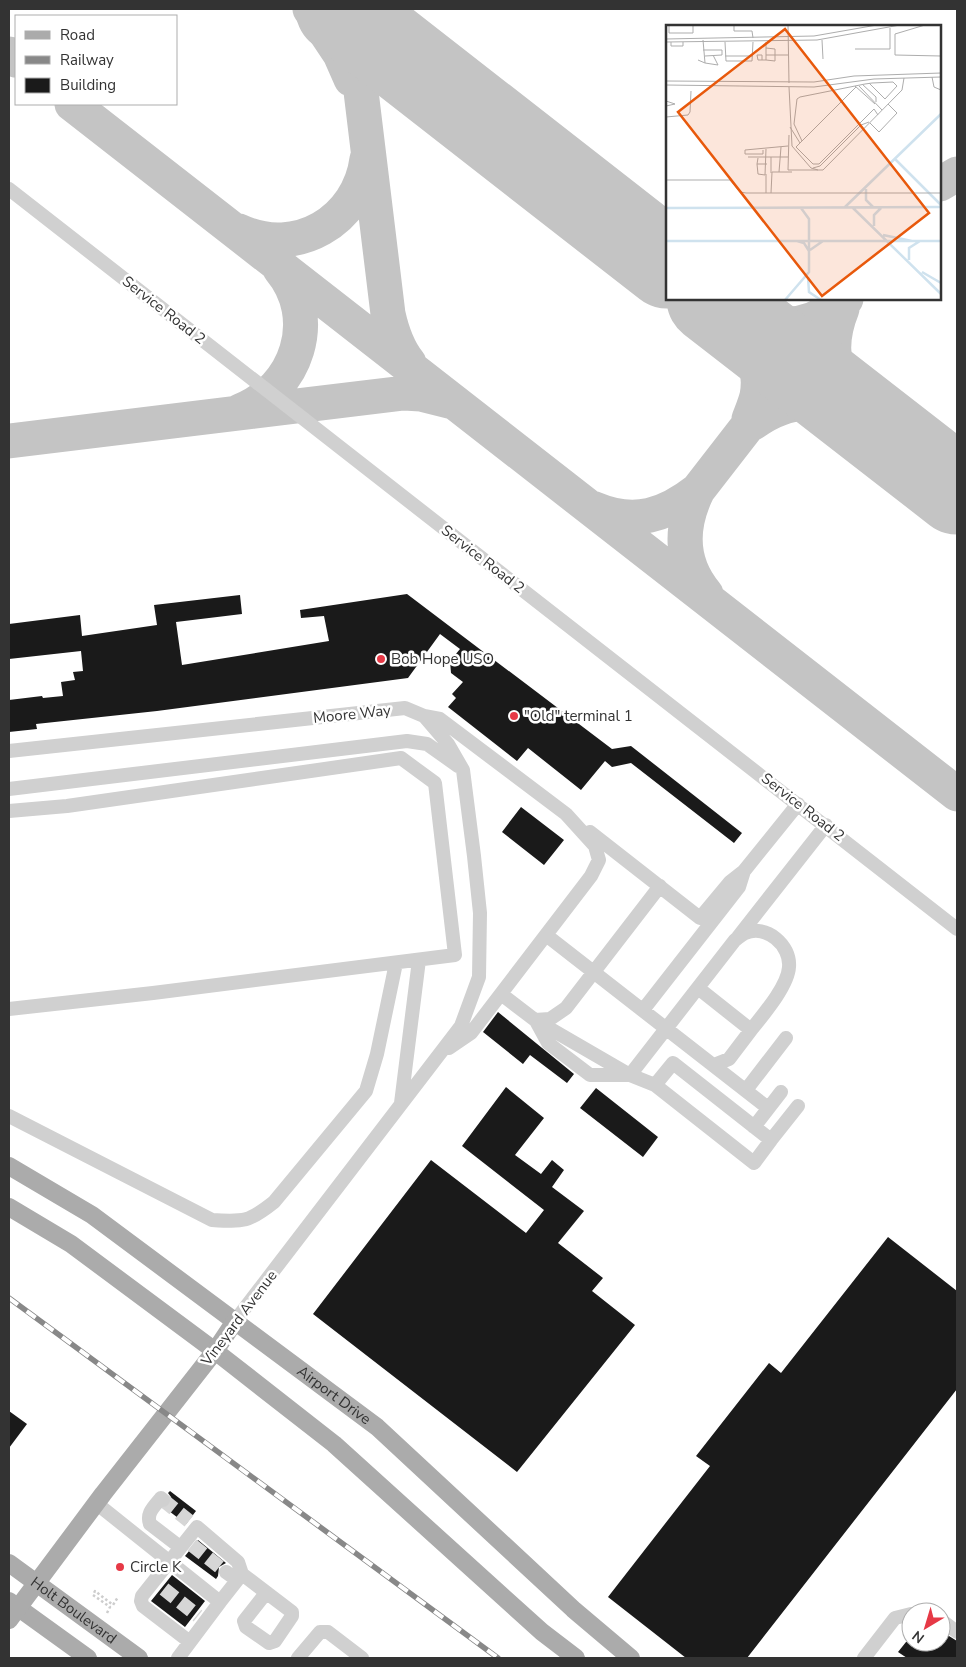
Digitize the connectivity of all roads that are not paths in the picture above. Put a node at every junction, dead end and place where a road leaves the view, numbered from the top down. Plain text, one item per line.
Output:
1 (9, 190) edge
2 (424, 716) junction
3 (9, 750) edge
4 (463, 770) junction
5 (9, 789) edge
6 (798, 804) junction
7 (9, 812) edge
8 (566, 814) junction
9 (826, 825) junction
10 (744, 871) junction
11 (660, 886) junction
12 (957, 929) edge
13 (546, 935) junction
14 (735, 940) junction
15 (419, 960) junction
16 (396, 963) junction
17 (594, 972) junction
18 (698, 988) junction
19 (501, 994) junction
20 (9, 1009) edge
21 (643, 1010) junction
22 (535, 1020) junction
23 (666, 1028) junction
24 (751, 1030) junction
25 (786, 1038) dead end
26 (440, 1054) junction
27 (714, 1065) junction
28 (630, 1075) junction
29 (655, 1085) junction
30 (746, 1090) junction
31 (781, 1092) dead end
32 (401, 1104) junction
33 (798, 1106) dead end
34 (768, 1108) junction
35 (9, 1116) edge
36 (754, 1126) junction
37 (771, 1140) junction
38 (9, 1166) edge
39 (9, 1207) edge
40 (235, 1321) junction
41 (215, 1350) junction
42 (163, 1500) dead end
43 (96, 1503) junction
44 (186, 1544) junction
45 (170, 1561) junction
46 (9, 1563) edge
47 (235, 1575) junction
48 (37, 1582) junction
49 (266, 1593) dead end
50 (220, 1602) junction
51 (12, 1609) edge
52 (901, 1617) edge
53 (190, 1642) junction
54 (85, 1657) edge
55 (139, 1658) edge
56 (178, 1658) edge
57 (298, 1658) edge
58 (362, 1658) edge
59 (576, 1658) edge
60 (631, 1658) edge
61 (864, 1658) edge

1 - 6 street, Service Road 2
2 - 3 street, Moore Way
2 - 4 street
2 - 8 street, Moore Way
4 - 5 street
4 - 26 street
6 - 9 street, Service Road 2
6 - 10 street
7 - 15 street
8 - 11 street
8 - 13 street
9 - 12 street, Service Road 2
9 - 14 street
10 - 11 street
10 - 21 street
11 - 17 street
13 - 17 street
13 - 19 street
14 - 18 street
14 - 24 street
15 - 16 street
15 - 32 street
16 - 20 street
16 - 35 street
17 - 21 street
17 - 22 street
18 - 23 street
18 - 24 street
19 - 22 street
19 - 26 street
21 - 23 street
22 - 28 street
22 - 28 street
23 - 27 street
23 - 28 street
24 - 27 street
25 - 30 street
26 - 32 street, Vineyard Avenue
27 - 30 street
28 - 29 street
29 - 36 street
29 - 37 street
30 - 34 street
31 - 34 street
32 - 40 street, Vineyard Avenue
33 - 37 street
34 - 36 street
36 - 37 street
38 - 40 main road, Airport Drive
39 - 41 main road
40 - 41 main road, Vineyard Avenue
40 - 60 main road, Airport Drive
41 - 43 main road, Vineyard Avenue
41 - 59 main road
42 - 44 street
43 - 45 street
43 - 48 main road, Vineyard Avenue
44 - 45 street
44 - 47 street
45 - 50 street
45 - 53 street
46 - 48 main road, Holt Boulevard
47 - 49 street
47 - 50 street
48 - 51 main road, Vineyard Avenue
48 - 55 main road, Holt Boulevard
50 - 53 street
51 - 54 main road, Holt Boulevard
52 - 61 street
53 - 56 street
57 - 58 street

